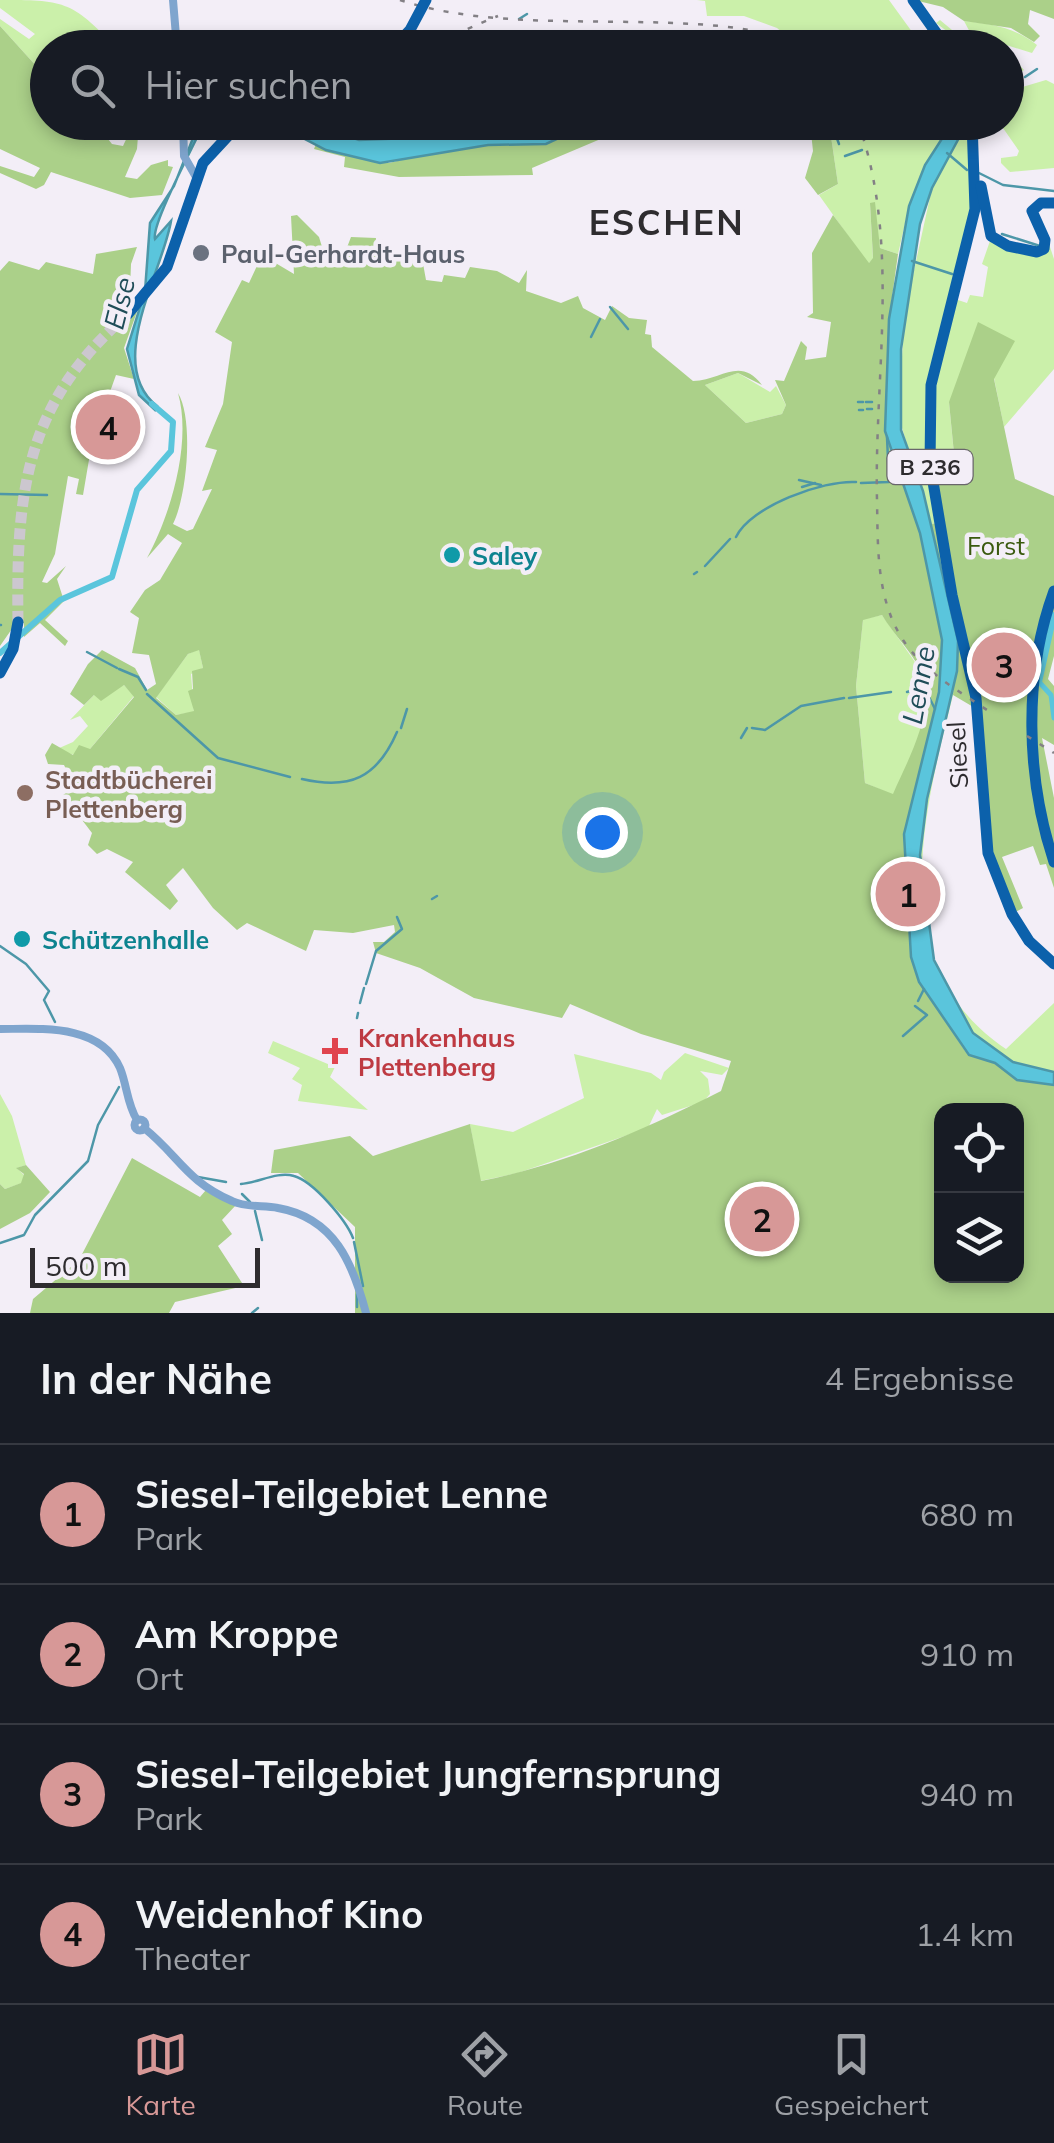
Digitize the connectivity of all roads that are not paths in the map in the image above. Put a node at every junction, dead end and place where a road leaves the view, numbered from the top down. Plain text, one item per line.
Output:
1 (172, 0) edge
2 (426, 0) edge
3 (913, 0) edge
4 (175, 30) edge
5 (410, 30) edge
6 (934, 30) edge
7 (185, 140) edge
8 (225, 140) edge
9 (973, 140) edge
10 (204, 163) junction
11 (189, 166) junction
12 (976, 175) junction
13 (190, 192) junction
14 (1054, 203) edge
15 (131, 310) tunnel mouth
16 (1054, 591) edge
17 (18, 628) tunnel mouth
18 (0, 673) edge
19 (1054, 862) edge
20 (1054, 966) edge
21 (0, 1029) edge
22 (366, 1313) edge

1 - 4 street
2 - 5 main road, bridge
3 - 6 main road
7 - 11 street
8 - 10 main road
9 - 12 main road, B 236
10 - 11 main road
10 - 13 main road
11 - 13 main road
12 - 14 main road
12 - 20 main road, Siesel / B 236
13 - 15 main road
16 - 19 main road
17 - 18 main road
21 - 22 street

